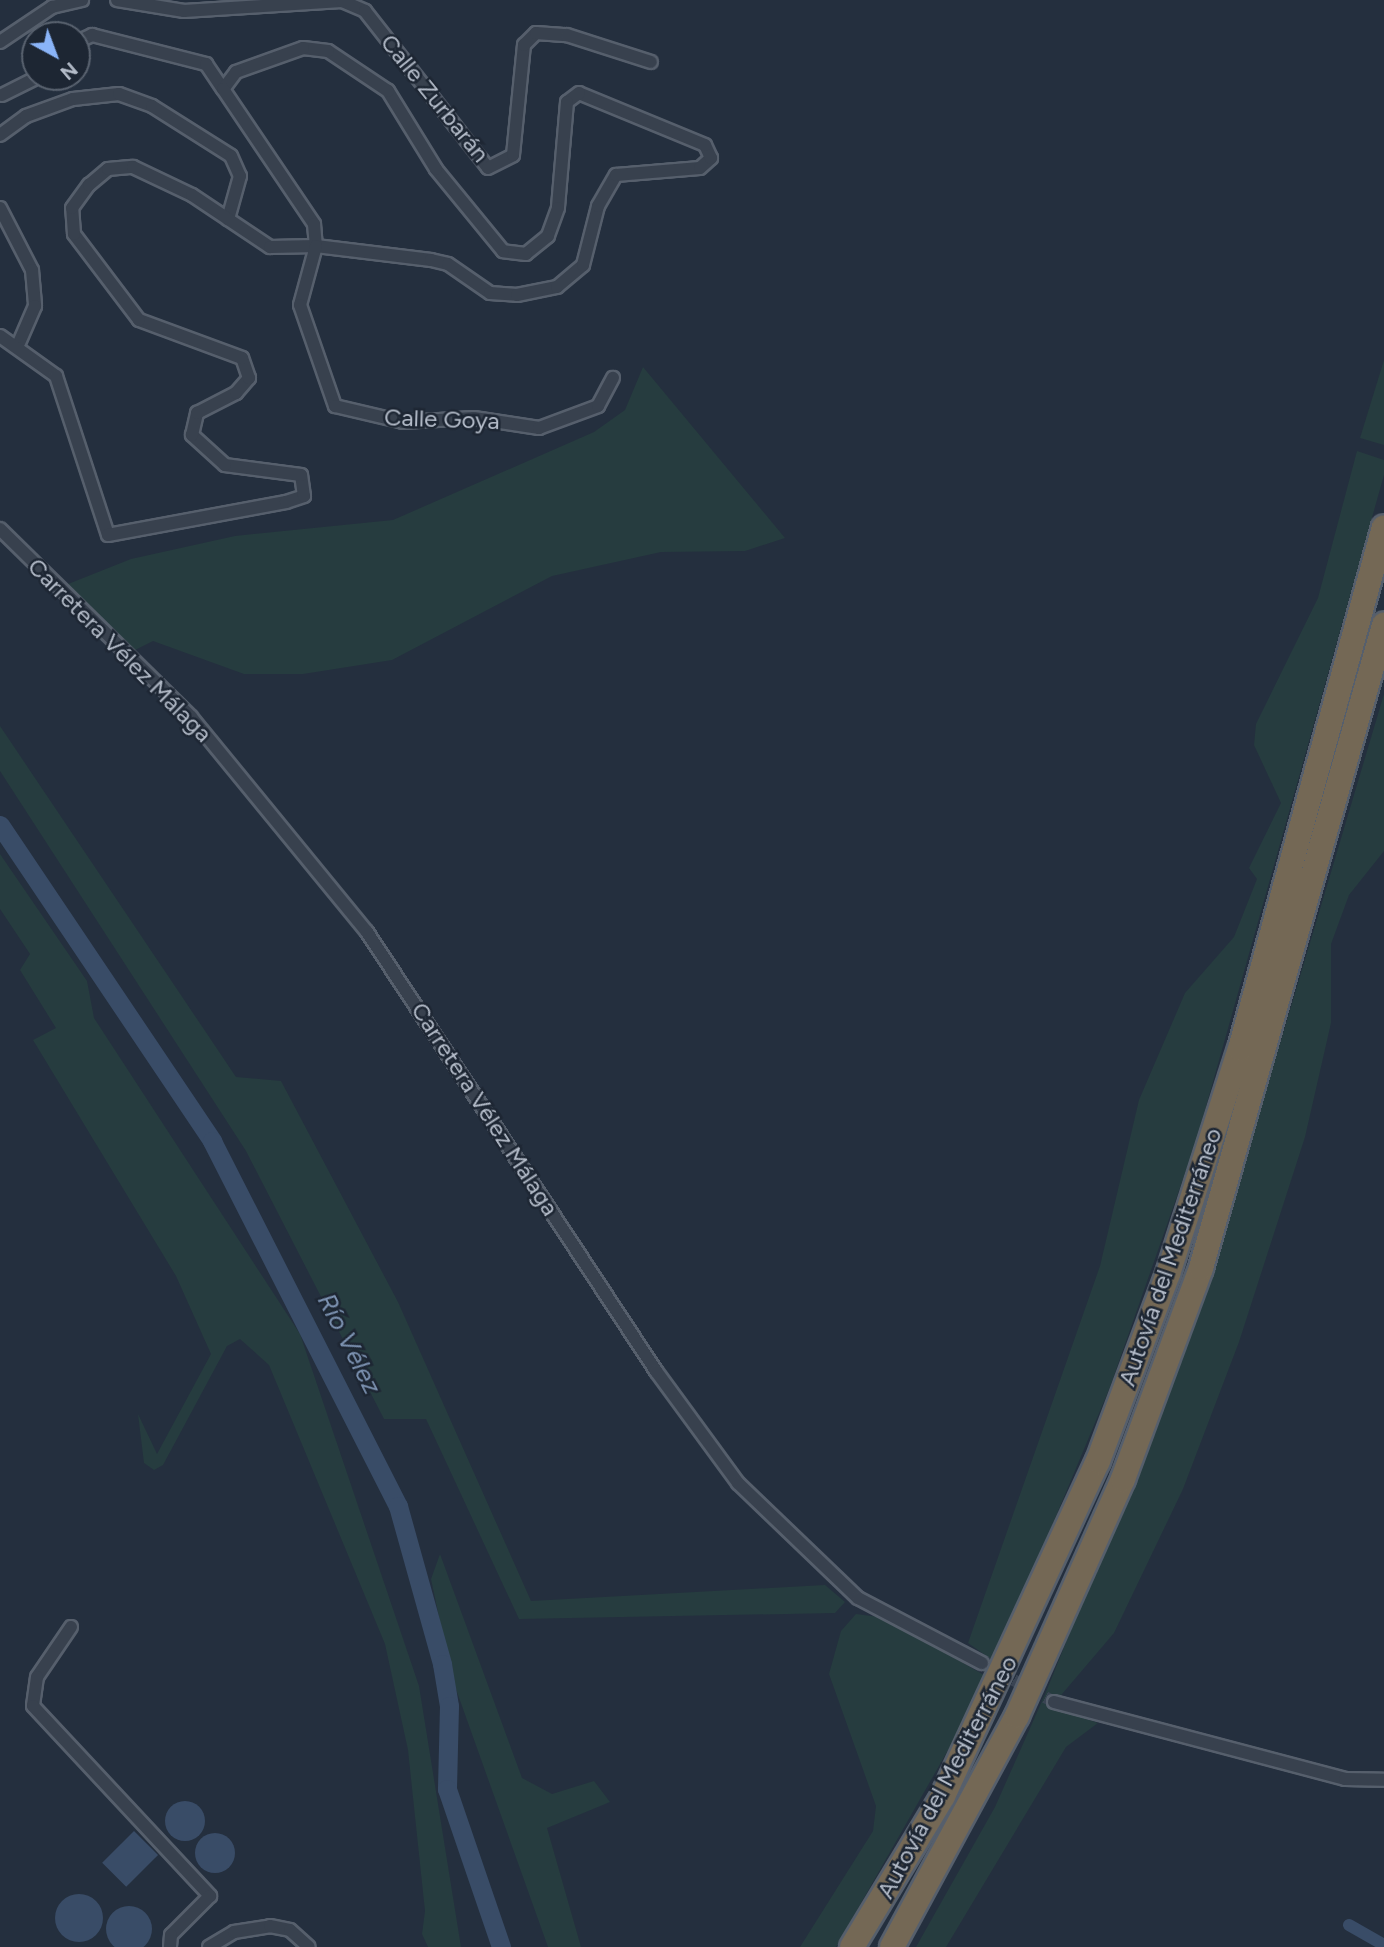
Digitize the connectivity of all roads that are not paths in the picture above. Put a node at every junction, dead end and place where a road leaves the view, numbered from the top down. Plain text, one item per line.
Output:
1 (82, 0) edge
2 (117, 0) edge
3 (91, 35) edge
4 (0, 43) edge
5 (650, 62) dead end
6 (21, 85) edge
7 (223, 89) junction
8 (2, 95) dead end
9 (2, 130) edge
10 (0, 208) edge
11 (228, 219) junction
12 (316, 246) junction
13 (0, 335) edge
14 (19, 343) junction
15 (612, 378) dead end
16 (1384, 527) edge
17 (0, 529) edge
18 (1384, 625) edge
19 (71, 1627) dead end
20 (982, 1664) tunnel mouth
21 (1054, 1702) tunnel mouth
22 (1384, 1780) edge
23 (170, 1947) edge
24 (209, 1947) edge
25 (309, 1947) edge
26 (852, 1947) edge
27 (892, 1947) edge

1 - 4 street
2 - 5 street, Calle Zurbarán
3 - 7 street
6 - 8 street
7 - 12 street
7 - 12 street
9 - 11 street
10 - 14 street
11 - 12 street
11 - 14 street
12 - 15 street, Calle Goya
13 - 14 street
16 - 26 highway, Autovía del Mediterráneo
17 - 20 street, Carretera Vélez Málaga
18 - 27 highway, Autovía del Mediterráneo
19 - 23 street
21 - 22 street
24 - 25 street

